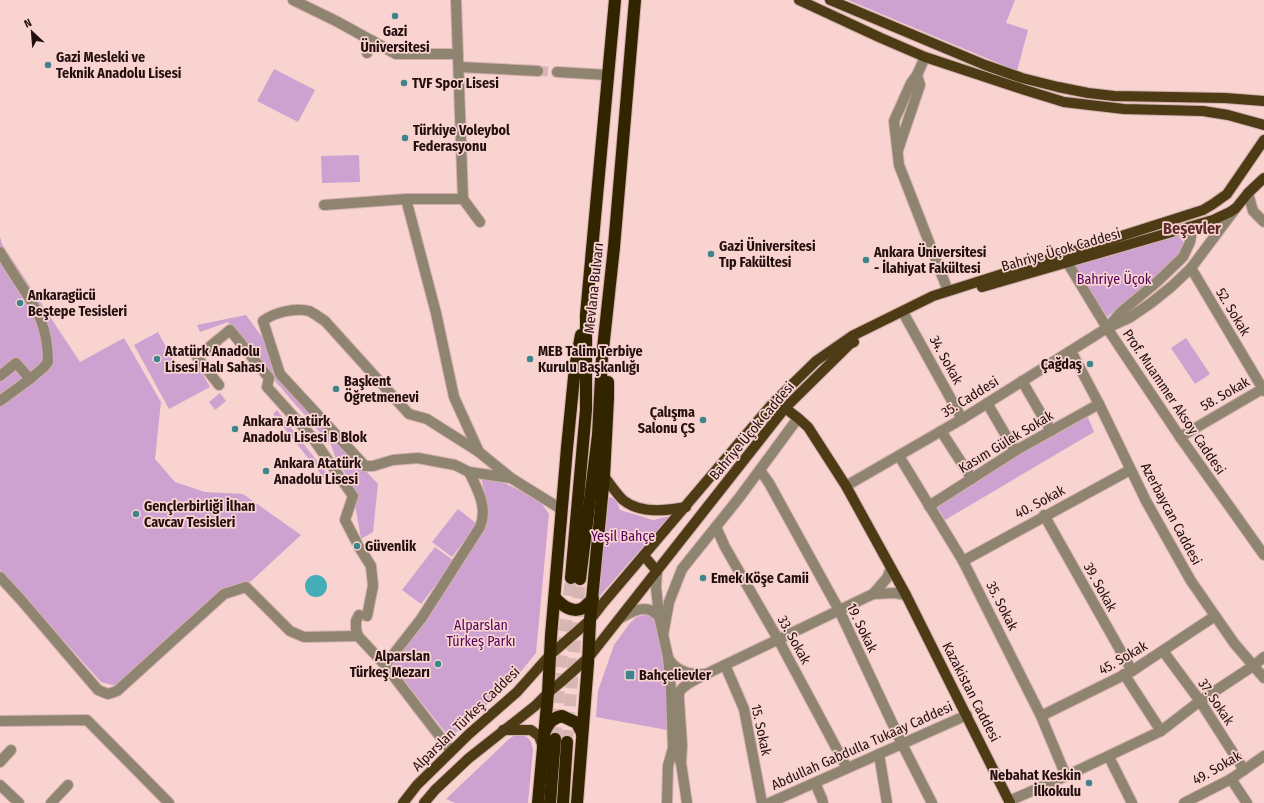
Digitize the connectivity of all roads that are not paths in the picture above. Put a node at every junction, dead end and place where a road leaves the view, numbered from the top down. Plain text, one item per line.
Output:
1 (293, 0) edge
2 (456, 0) edge
3 (615, 0) edge
4 (798, 0) edge
5 (830, 0) edge
6 (636, 4) edge
7 (373, 41) junction
8 (367, 53) dead end
9 (458, 54) junction
10 (925, 57) junction
11 (459, 67) junction
12 (538, 71) tunnel mouth
13 (557, 72) tunnel mouth
14 (608, 76) junction
15 (917, 76) junction
16 (1264, 101) edge
17 (894, 121) junction
18 (908, 122) junction
19 (1264, 125) edge
20 (1264, 140) edge
21 (898, 152) junction
22 (1264, 178) edge
23 (1248, 193) junction
24 (406, 199) junction
25 (463, 199) junction
26 (324, 205) dead end
27 (1236, 208) junction
28 (1189, 214) junction
29 (480, 222) dead end
30 (1264, 222) edge
31 (1193, 226) junction
32 (0, 252) edge
33 (1067, 262) junction
34 (1191, 268) junction
35 (948, 291) junction
36 (586, 315) junction
37 (906, 316) junction
38 (1107, 328) junction
39 (1071, 351) junction
40 (602, 358) junction
41 (0, 376) edge
42 (30, 379) junction
43 (1022, 381) junction
44 (219, 385) dead end
45 (1264, 389) edge
46 (0, 401) edge
47 (773, 403) junction
48 (987, 404) junction
49 (1099, 404) junction
50 (785, 408) junction
51 (798, 418) junction
52 (962, 419) junction
53 (1051, 431) junction
54 (941, 432) junction
55 (1180, 437) junction
56 (1016, 451) junction
57 (479, 452) junction
58 (899, 456) junction
59 (760, 470) junction
60 (1130, 470) junction
61 (469, 472) junction
62 (604, 476) junction
63 (511, 478) junction
64 (972, 479) junction
65 (846, 486) junction
66 (929, 506) junction
67 (686, 507) junction
68 (561, 508) junction
69 (1044, 516) junction
70 (716, 527) junction
71 (1264, 555) edge
72 (644, 556) junction
73 (963, 561) junction
74 (891, 568) junction
75 (657, 571) junction
76 (0, 577) edge
77 (873, 594) junction
78 (906, 595) junction
79 (555, 598) junction
80 (593, 599) junction
81 (838, 610) junction
82 (659, 616) junction
83 (1216, 616) junction
84 (590, 620) junction
85 (617, 620) junction
86 (663, 635) junction
87 (358, 636) junction
88 (778, 639) junction
89 (1163, 650) junction
90 (550, 656) junction
91 (589, 657) junction
92 (1264, 657) edge
93 (668, 658) junction
94 (385, 665) junction
95 (725, 665) junction
96 (1253, 666) junction
97 (1128, 673) junction
98 (706, 674) junction
99 (1264, 678) edge
100 (548, 693) junction
101 (1200, 701) junction
102 (967, 714) junction
103 (1041, 716) junction
104 (2, 723) edge
105 (503, 730) junction
106 (1160, 730) junction
107 (544, 732) junction
108 (582, 733) junction
109 (902, 744) junction
110 (543, 747) junction
111 (673, 748) junction
112 (11, 750) dead end
113 (451, 752) junction
114 (879, 754) junction
115 (1108, 756) junction
116 (1264, 756) edge
117 (0, 762) edge
118 (681, 763) junction
119 (847, 768) junction
120 (1244, 770) junction
121 (1066, 776) junction
122 (1231, 779) junction
123 (815, 783) junction
124 (0, 785) edge
125 (68, 785) dead end
126 (1010, 802) edge
127 (19, 803) edge
128 (51, 803) edge
129 (169, 803) edge
130 (402, 803) edge
131 (424, 803) edge
132 (538, 803) edge
133 (550, 803) edge
134 (563, 803) edge
135 (577, 803) edge
136 (667, 803) edge
137 (687, 803) edge
138 (762, 803) edge
139 (769, 803) edge
140 (823, 803) edge
141 (887, 803) edge
142 (932, 803) edge
143 (1132, 803) edge
144 (1184, 803) edge
145 (1247, 803) edge

1 - 7 street
2 - 9 street
3 - 14 highway, Mevlana Bulvarı
4 - 10 main road
5 - 16 main road
6 - 40 highway, Mevlana Bulvarı
7 - 8 street
7 - 9 street
9 - 11 street
10 - 15 street
10 - 19 main road
11 - 12 street
11 - 25 street
13 - 14 street
14 - 36 highway, Mevlana Bulvarı
15 - 17 street
15 - 18 street
17 - 18 street
17 - 21 street
18 - 21 street
20 - 28 main road, Bahriye Üçok Caddesi
21 - 35 street
22 - 23 main road
23 - 27 main road
23 - 30 street
24 - 25 street
24 - 26 street
24 - 57 street
25 - 29 street
27 - 31 main road, Bahriye Üçok Caddesi
27 - 34 street
28 - 31 main road
28 - 35 main road, Bahriye Üçok Caddesi
31 - 33 main road, Bahriye Üçok Caddesi
31 - 38 street
32 - 42 street
33 - 37 main road, Bahriye Üçok Caddesi
33 - 38 street, Prof. Muammer Aksoy Caddesi
34 - 38 street
34 - 45 street, 52. Sokak
35 - 47 main road, Bahriye Üçok Caddesi
36 - 40 highway, Mevlana Bulvarı
36 - 68 highway
37 - 50 main road, Bahriye Üçok Caddesi
37 - 52 street, 34. Sokak
38 - 39 street, 35. Caddesi
38 - 55 street, Prof. Muammer Aksoy Caddesi
39 - 43 street, 35. Caddesi
39 - 49 street, Azerbaycan Caddesi
40 - 62 highway
41 - 42 street
42 - 46 street
43 - 48 street, 35. Caddesi
43 - 53 street
44 - 87 street
45 - 55 street, 58. Sokak
47 - 50 main road, Kazakistan Caddesi
47 - 67 main road, Bahriye Üçok Caddesi
48 - 52 street, 35. Caddesi
48 - 56 street
49 - 53 street, Kasım Gülek Sokak
49 - 60 street, Azerbaycan Caddesi
50 - 51 main road, Kazakistan Caddesi
50 - 75 main road, Bahriye Üçok Caddesi
51 - 59 street
51 - 65 main road, Kazakistan Caddesi
52 - 54 street, 35. Caddesi
53 - 56 street, Kasım Gülek Sokak
54 - 58 street, 35. Caddesi
54 - 64 street
55 - 71 street, Prof. Muammer Aksoy Caddesi
56 - 64 street, Kasım Gülek Sokak
57 - 61 street
57 - 63 street
58 - 65 street, 35. Caddesi
58 - 66 street, 35. Sokak
59 - 70 street
59 - 81 street, 19. Sokak
60 - 69 street, 40. Sokak
60 - 83 street, Azerbaycan Caddesi
61 - 63 street
61 - 94 street
62 - 67 main road
62 - 80 highway
63 - 68 street
64 - 66 street, Kasım Gülek Sokak
65 - 74 main road, Kazakistan Caddesi
66 - 73 street, 35. Sokak
67 - 72 main road, Bahriye Üçok Caddesi
68 - 79 highway
69 - 73 street, 40. Sokak
69 - 97 street, 39. Sokak
70 - 86 street
70 - 88 street, 33. Sokak
72 - 75 main road
72 - 84 main road, Bahriye Üçok Caddesi
73 - 103 street, 35. Sokak
74 - 77 street
74 - 78 main road, Kazakistan Caddesi
75 - 82 street
75 - 85 main road, Bahriye Üçok Caddesi
76 - 87 street
77 - 78 street
77 - 81 street
78 - 102 main road, Kazakistan Caddesi
79 - 80 highway
79 - 90 highway
80 - 84 highway
81 - 88 street
81 - 109 street, 19. Sokak
82 - 85 street
82 - 86 street
83 - 89 street, 45. Sokak
83 - 96 street, Azerbaycan Caddesi
84 - 90 main road, Alparslan Türkeş Caddesi
84 - 91 highway
85 - 91 main road, Bahriye Üçok Caddesi
86 - 93 street
87 - 94 street
88 - 95 street
88 - 119 street, 33. Sokak
89 - 97 street, 45. Sokak
89 - 101 street, 37. Sokak
90 - 100 highway
90 - 113 main road, Alparslan Türkeş Caddesi
91 - 100 main road, Bahriye Üçok Caddesi
91 - 108 highway
92 - 96 street
93 - 98 street
93 - 111 street
94 - 113 street
95 - 98 street
95 - 138 street, 15. Sokak
96 - 99 street, Azerbaycan Caddesi
96 - 101 street
97 - 103 street, 45. Sokak
97 - 106 street, 39. Sokak
98 - 118 street
100 - 105 main road, Alparslan Türkeş Caddesi
100 - 107 highway
101 - 106 street
101 - 120 street, 37. Sokak
102 - 109 street, Abdullah Gabdulla Tukaay Caddesi
102 - 126 main road, Kazakistan Caddesi
103 - 121 street, 35. Sokak
104 - 129 street
105 - 110 main road
105 - 131 main road, Alparslan Türkeş Caddesi
106 - 115 street
107 - 108 highway
107 - 110 highway
108 - 135 highway
109 - 114 street, Abdullah Gabdulla Tukaay Caddesi
109 - 142 street, 19. Sokak
110 - 132 highway
111 - 118 street
111 - 136 street
112 - 117 street
113 - 130 main road, Alparslan Türkeş Caddesi
114 - 119 street, Abdullah Gabdulla Tukaay Caddesi
114 - 141 street
115 - 121 street
115 - 143 street
116 - 120 street, 49. Sokak
118 - 137 street
119 - 123 street, Abdullah Gabdulla Tukaay Caddesi
120 - 122 street, 49. Sokak
121 - 126 street
122 - 144 street, 49. Sokak
122 - 145 street
123 - 139 street, Abdullah Gabdulla Tukaay Caddesi
123 - 140 street
124 - 127 street
125 - 128 street
133 - 134 highway

